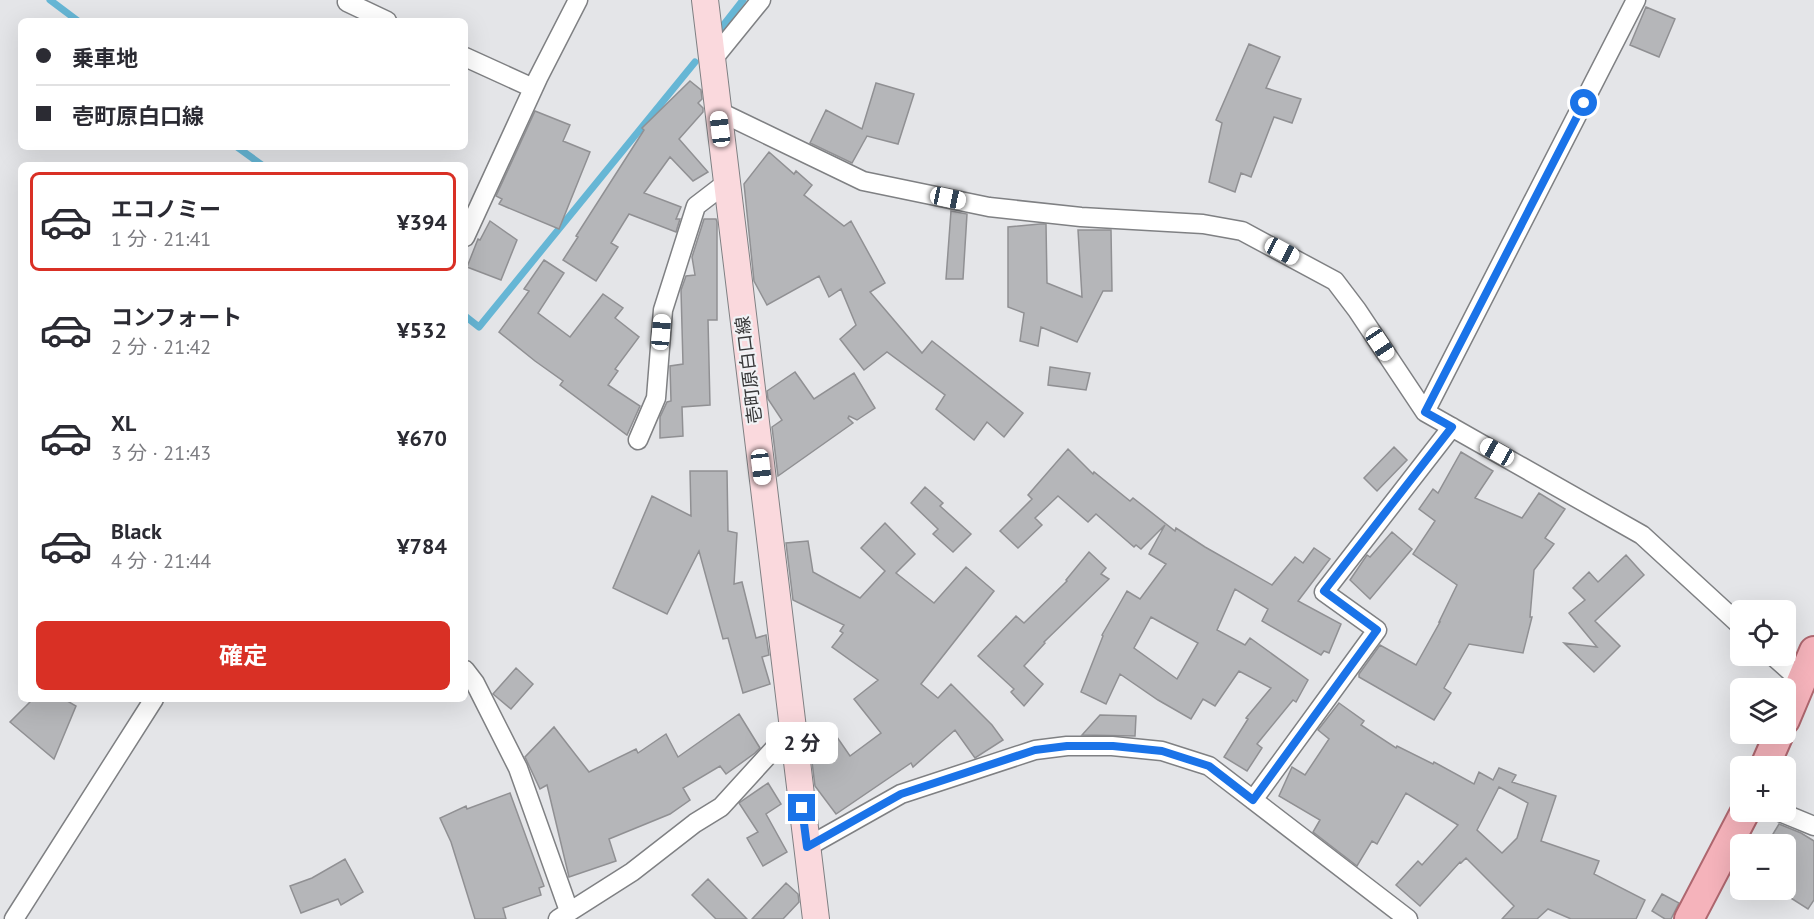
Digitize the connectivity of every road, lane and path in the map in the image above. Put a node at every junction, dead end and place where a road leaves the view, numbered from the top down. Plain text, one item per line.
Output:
1 (578, 0) edge
2 (705, 0) edge
3 (761, 0) edge
4 (1636, 0) edge
5 (347, 2) dead end
6 (381, 18) edge
7 (468, 58) edge
8 (713, 59) junction
9 (533, 88) junction
10 (718, 111) junction
11 (726, 183) junction
12 (468, 230) edge
13 (1425, 412) junction
14 (1452, 427) junction
15 (638, 440) dead end
16 (1730, 616) edge
17 (1814, 651) edge
18 (1785, 666) edge
19 (468, 674) edge
20 (1802, 681) junction
21 (1796, 695) edge
22 (151, 702) edge
23 (793, 728) junction
24 (1253, 800) junction
25 (1796, 819) edge
26 (1740, 822) edge
27 (1814, 826) edge
28 (807, 847) junction
29 (563, 915) edge
30 (14, 919) edge
31 (816, 919) edge
32 (1408, 919) edge
33 (1689, 919) edge

1 - 9 street
2 - 8 main road, 壱町原白口線
3 - 8 street
4 - 13 street
5 - 6 street
7 - 9 street
8 - 10 main road, 壱町原白口線
9 - 12 street
10 - 11 main road, 壱町原白口線
10 - 13 street
11 - 15 street
11 - 23 main road, 壱町原白口線
13 - 14 street
14 - 16 street
14 - 24 street
17 - 20 main road
18 - 20 street
19 - 29 street
20 - 21 main road
22 - 30 street
23 - 28 main road, 壱町原白口線
23 - 29 street
24 - 28 street
24 - 32 street
25 - 27 street
26 - 33 main road
28 - 31 main road, 壱町原白口線

